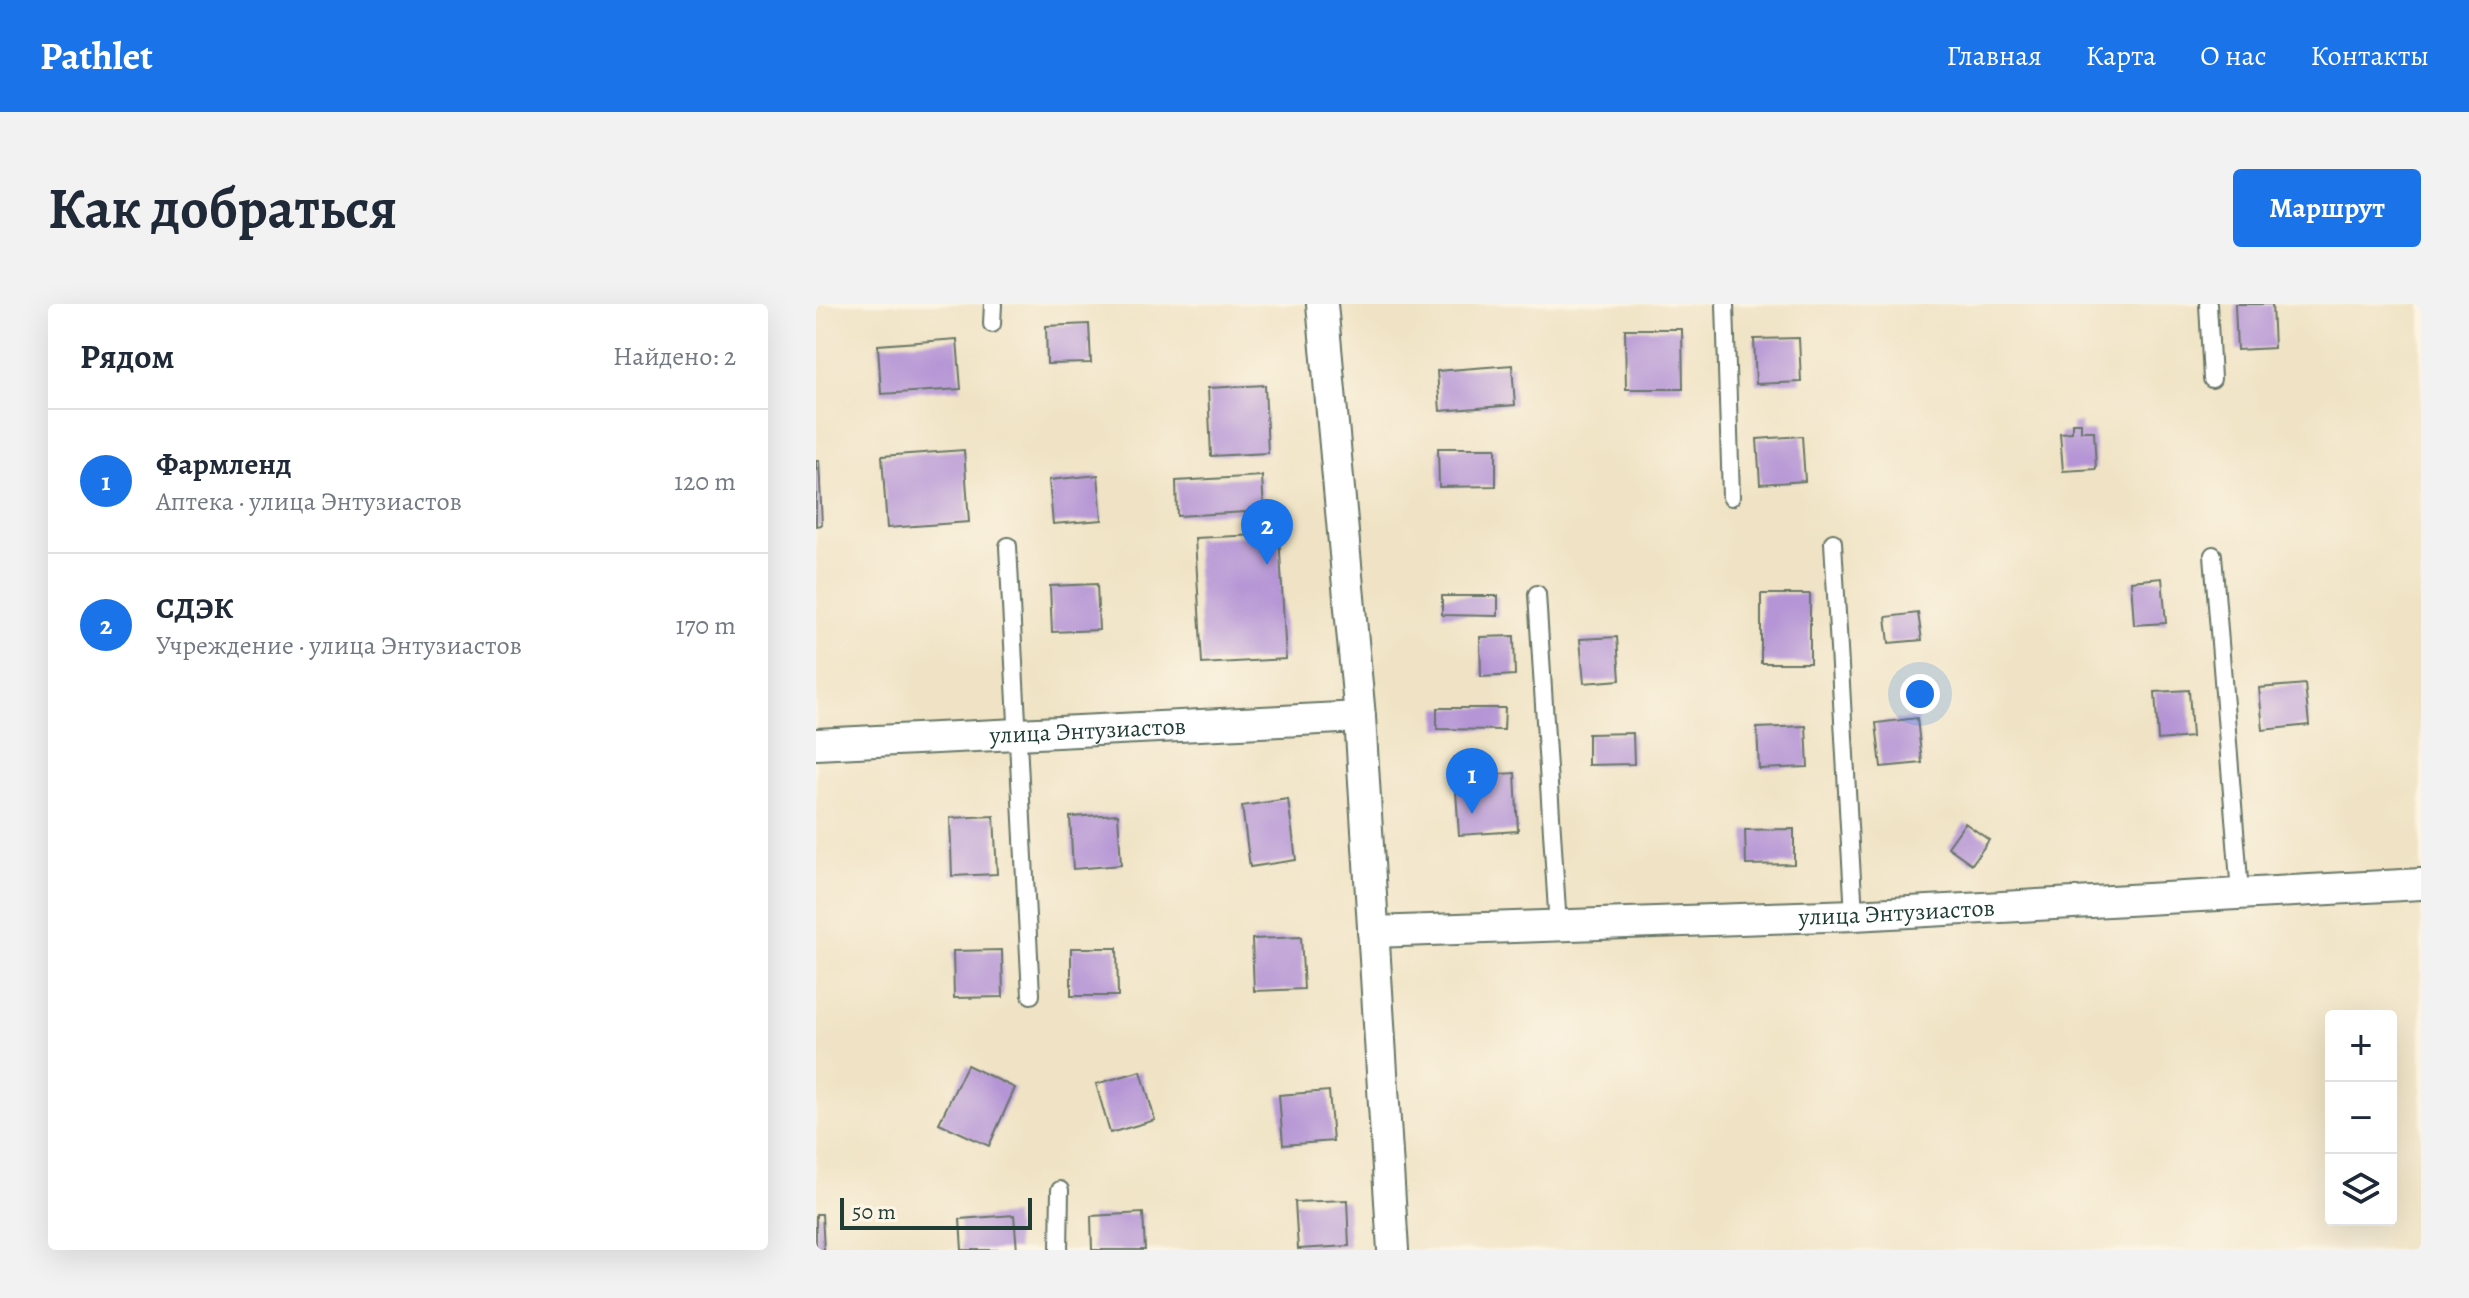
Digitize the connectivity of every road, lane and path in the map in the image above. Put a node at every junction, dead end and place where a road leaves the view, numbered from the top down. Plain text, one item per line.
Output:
1 (993, 304) edge
2 (1322, 304) edge
3 (1725, 304) edge
4 (2208, 304) edge
5 (992, 324) dead end
6 (2212, 379) dead end
7 (1731, 497) dead end
8 (1833, 542) dead end
9 (1008, 546) dead end
10 (2213, 555) dead end
11 (1537, 594) dead end
12 (1360, 717) junction
13 (1016, 733) junction
14 (816, 744) edge
15 (2421, 884) edge
16 (2240, 893) junction
17 (1854, 915) junction
18 (1558, 927) junction
19 (1373, 932) junction
20 (1031, 995) dead end
21 (1060, 1190) dead end
22 (1059, 1250) edge
23 (1393, 1250) edge

1 - 5 lane
2 - 12 street
3 - 7 lane
4 - 6 lane
8 - 17 lane
9 - 13 lane
10 - 16 lane
11 - 18 lane
12 - 13 street, улица Энтузиастов
12 - 19 street
13 - 14 street, улица Энтузиастов
13 - 20 lane
15 - 16 street, улица Энтузиастов
16 - 17 street, улица Энтузиастов
17 - 18 street, улица Энтузиастов
18 - 19 street, улица Энтузиастов
19 - 23 street
21 - 22 lane

